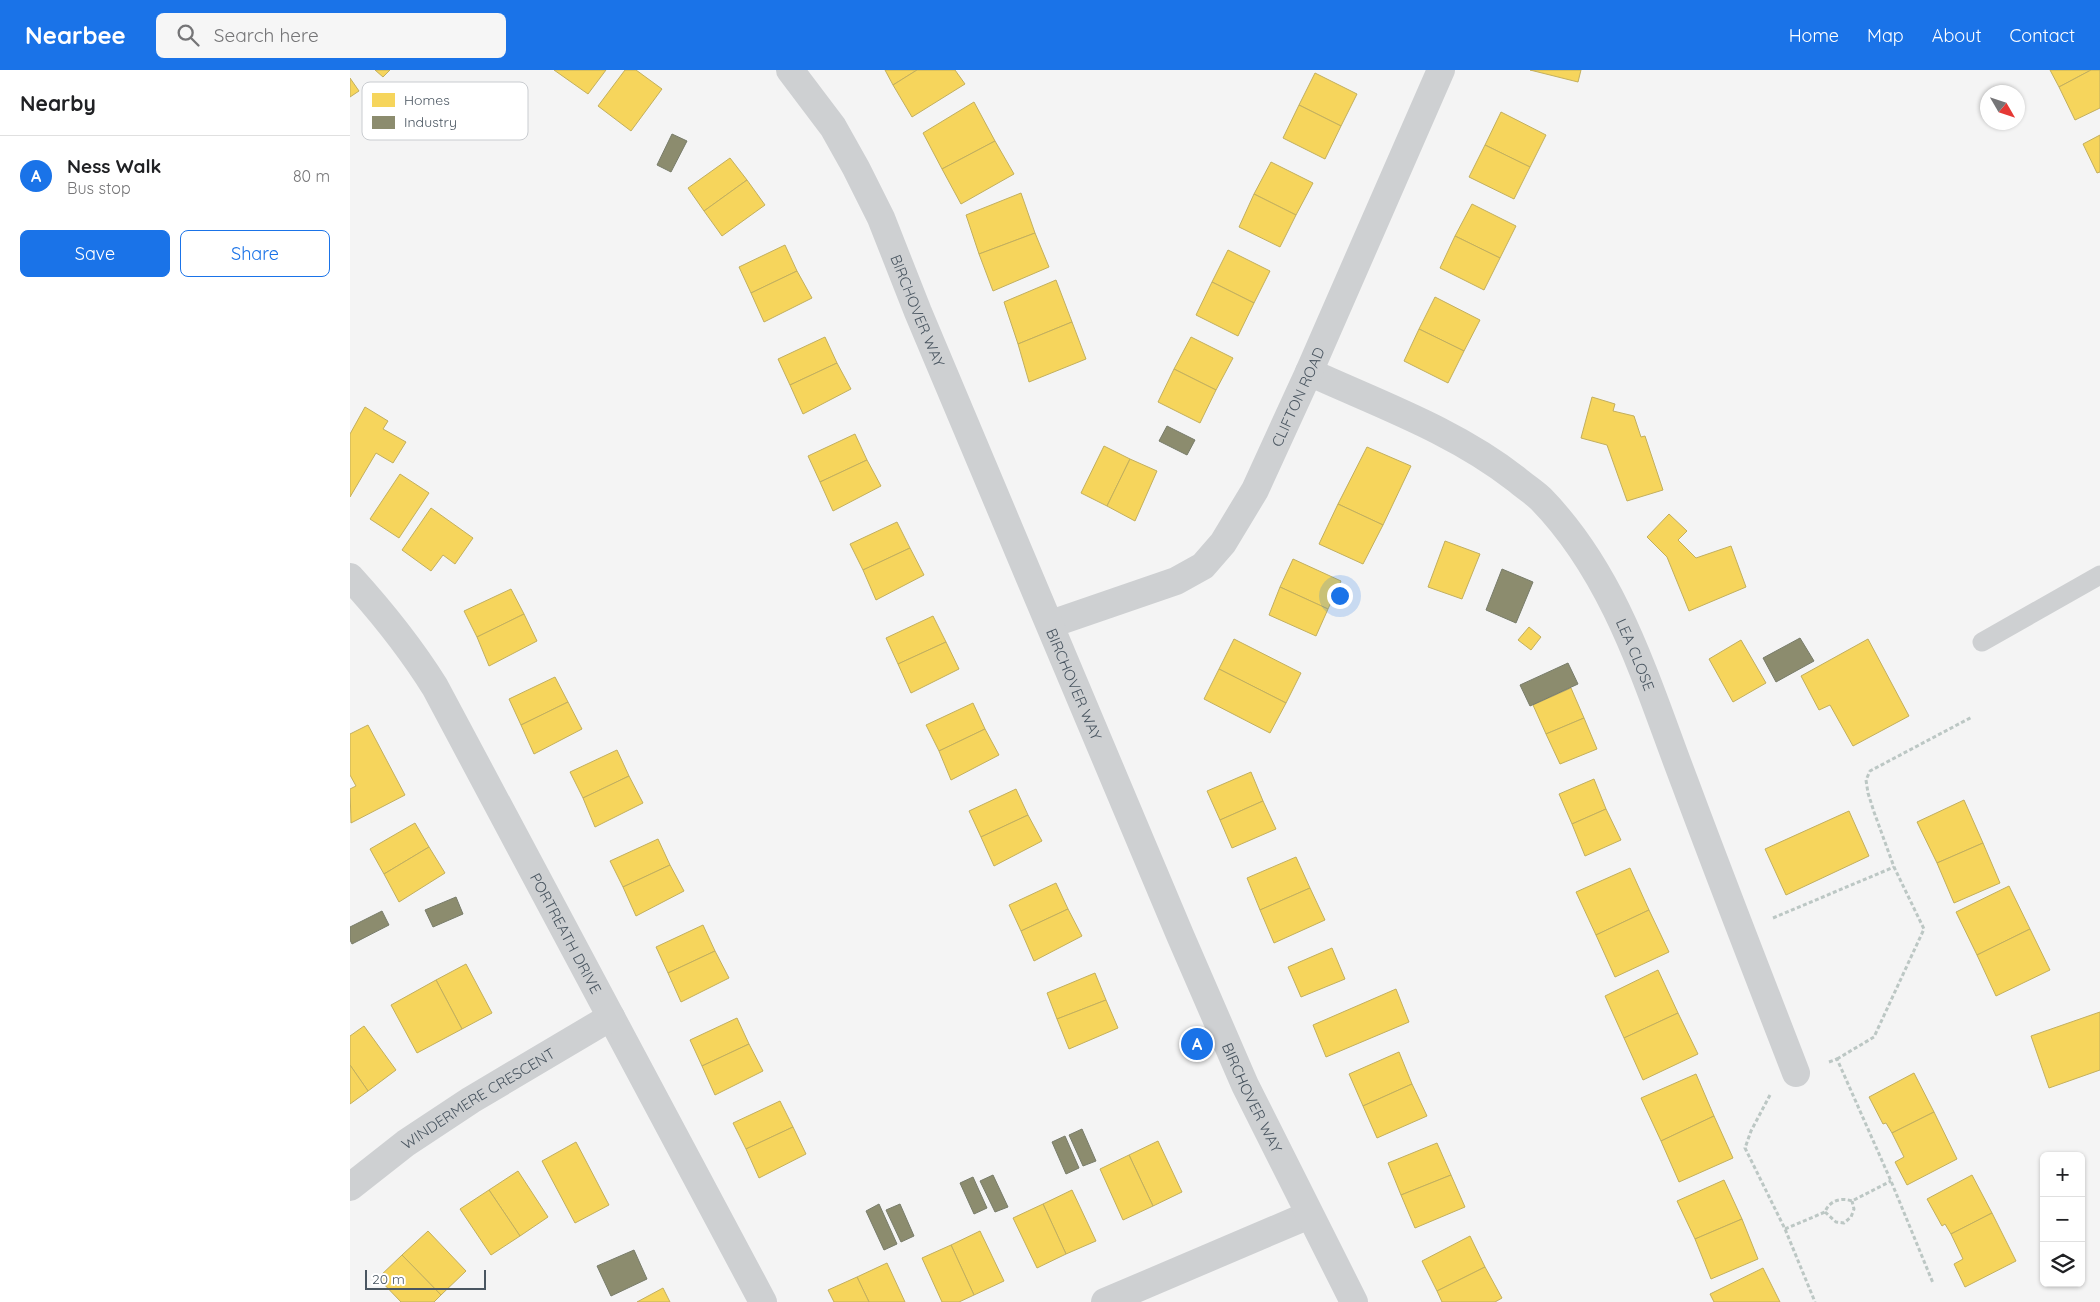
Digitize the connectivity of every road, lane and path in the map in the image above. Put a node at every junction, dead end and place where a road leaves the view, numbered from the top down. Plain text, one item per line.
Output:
1 (790, 70) edge
2 (1441, 70) edge
3 (1308, 372) junction
4 (2100, 575) edge
5 (350, 577) edge
6 (1051, 624) junction
7 (1982, 642) dead end
8 (1972, 717) dead end
9 (1894, 866) junction
10 (1741, 932) junction
11 (611, 1017) junction
12 (1837, 1059) junction
13 (1796, 1073) junction
14 (1891, 1181) junction
15 (350, 1187) edge
16 (1852, 1202) junction
17 (1825, 1212) junction
18 (1309, 1215) junction
19 (1786, 1229) junction
20 (1933, 1282) dead end
21 (763, 1302) edge
22 (1105, 1302) edge
23 (1354, 1302) edge
24 (1816, 1302) edge

1 - 6 street, BIRCHOVER WAY
2 - 3 street, CLIFTON ROAD
3 - 6 street, CLIFTON ROAD
3 - 10 street, LEA CLOSE
4 - 7 lane
5 - 11 street, PORTREATH DRIVE
6 - 18 street, BIRCHOVER WAY
8 - 9 path
9 - 10 path
9 - 12 path
10 - 13 street, LEA CLOSE
11 - 15 street, WINDERMERE CRESCENT
11 - 21 street, PORTREATH DRIVE
12 - 13 path
12 - 14 path
13 - 19 path
14 - 16 path
14 - 20 path
16 - 17 path
16 - 17 path
17 - 19 path
18 - 22 street
18 - 23 street, BIRCHOVER WAY
19 - 24 path

